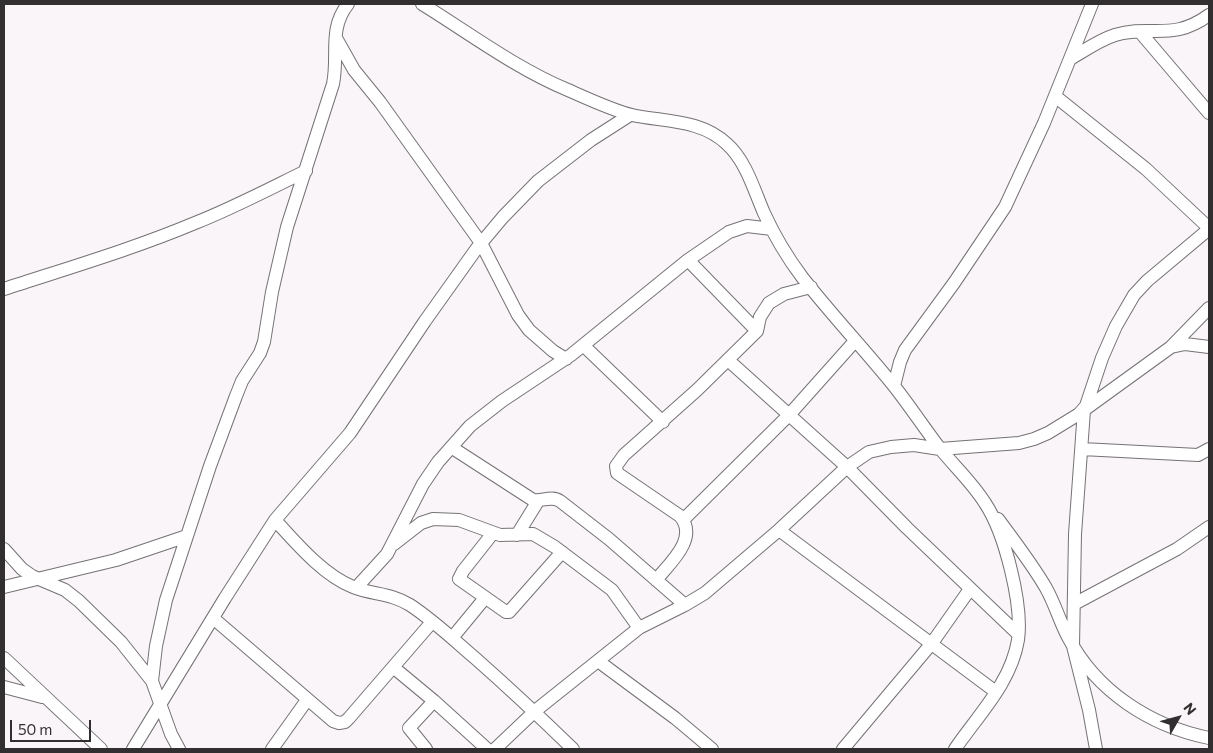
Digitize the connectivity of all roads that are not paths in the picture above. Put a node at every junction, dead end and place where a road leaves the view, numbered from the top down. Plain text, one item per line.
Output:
1 (348, 4) edge
2 (422, 4) edge
3 (1092, 4) edge
4 (1209, 15) edge
5 (1140, 32) junction
6 (335, 36) junction
7 (1070, 59) junction
8 (1055, 96) junction
9 (1209, 113) edge
10 (630, 115) junction
11 (306, 171) junction
12 (1209, 228) edge
13 (772, 230) junction
14 (481, 243) junction
15 (688, 260) junction
16 (811, 288) junction
17 (4, 289) edge
18 (1209, 308) edge
19 (757, 331) junction
20 (855, 341) junction
21 (583, 346) junction
22 (1171, 347) junction
23 (1209, 347) edge
24 (566, 359) junction
25 (728, 360) junction
26 (894, 386) junction
27 (1084, 410) junction
28 (789, 415) junction
29 (663, 422) junction
30 (450, 447) junction
31 (940, 449) junction
32 (1082, 449) junction
33 (1209, 450) edge
34 (848, 468) junction
35 (538, 501) junction
36 (986, 503) junction
37 (275, 520) junction
38 (683, 520) junction
39 (1209, 527) edge
40 (779, 530) junction
41 (493, 534) junction
42 (517, 535) junction
43 (187, 536) junction
44 (390, 547) junction
45 (4, 549) edge
46 (562, 552) junction
47 (39, 579) junction
48 (656, 580) junction
49 (4, 586) edge
50 (356, 588) junction
51 (970, 589) junction
52 (485, 598) junction
53 (1074, 604) junction
54 (685, 605) junction
55 (213, 618) junction
56 (432, 622) junction
57 (639, 628) junction
58 (1018, 634) junction
59 (452, 638) junction
60 (932, 643) junction
61 (1073, 646) junction
62 (4, 658) edge
63 (598, 661) junction
64 (393, 667) junction
65 (152, 681) junction
66 (4, 687) edge
67 (996, 692) junction
68 (46, 698) junction
69 (307, 700) junction
70 (434, 701) junction
71 (161, 706) junction
72 (535, 712) junction
73 (1209, 738) edge
74 (101, 749) edge
75 (134, 749) edge
76 (178, 749) edge
77 (272, 749) edge
78 (426, 749) edge
79 (487, 749) edge
80 (495, 749) edge
81 (573, 749) edge
82 (712, 749) edge
83 (843, 749) edge
84 (955, 749) edge
85 (1096, 749) edge

1 - 6 street
2 - 10 street
3 - 7 street
4 - 5 street
5 - 7 street
5 - 9 street
6 - 11 street
6 - 14 street
7 - 8 street
8 - 12 street
8 - 26 street
10 - 13 street
10 - 14 street
11 - 17 street
11 - 43 street
12 - 27 street
13 - 15 street
13 - 16 street
14 - 24 street
14 - 37 street
15 - 19 street
15 - 21 street
16 - 19 street
16 - 20 street
18 - 22 street
19 - 25 street
20 - 26 street
20 - 28 street
21 - 24 street
21 - 29 street
22 - 23 street
22 - 27 street
24 - 30 street
25 - 28 street
25 - 29 street
26 - 31 street
27 - 31 street
27 - 32 street
28 - 34 street
28 - 38 street
29 - 38 street
30 - 35 street
30 - 44 street
31 - 34 street
31 - 36 street
32 - 33 street
32 - 53 street
34 - 40 street
34 - 51 street
35 - 42 street
35 - 48 street
36 - 58 street
36 - 61 street
37 - 50 street
37 - 55 street
38 - 48 street
39 - 53 street
40 - 54 street
40 - 60 street
41 - 42 street
41 - 44 street
41 - 52 street
42 - 46 street
43 - 47 street
43 - 65 street
44 - 50 street
45 - 47 street
46 - 52 street
46 - 57 street
47 - 49 street
47 - 65 street
48 - 54 street
50 - 56 street
51 - 58 street
51 - 60 street
52 - 59 street
53 - 61 street
54 - 57 street
55 - 69 street
55 - 71 street
56 - 59 street
56 - 64 street
57 - 63 street
58 - 67 street
59 - 72 street
60 - 67 street
60 - 83 street
61 - 73 street
61 - 85 street
62 - 68 street
63 - 72 street
63 - 82 street
64 - 69 street
64 - 70 street
65 - 71 street
66 - 68 street
67 - 84 street
68 - 74 street
69 - 77 street
70 - 78 street
70 - 79 street
71 - 75 street
71 - 76 street
72 - 80 street
72 - 81 street

